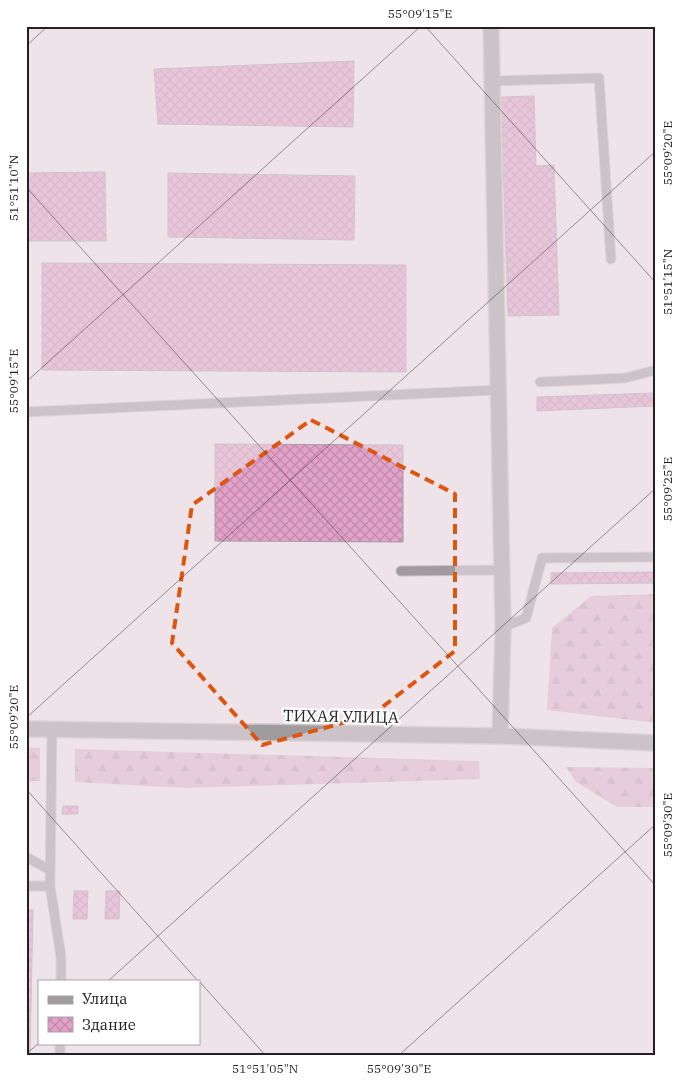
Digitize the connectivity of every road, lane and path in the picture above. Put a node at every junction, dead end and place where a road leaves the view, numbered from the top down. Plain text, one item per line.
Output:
1 (491, 26) edge
2 (492, 81) junction
3 (611, 259) dead end
4 (656, 370) edge
5 (540, 382) dead end
6 (498, 390) junction
7 (26, 412) edge
8 (656, 557) edge
9 (502, 570) junction
10 (401, 572) dead end
11 (503, 627) junction
12 (26, 728) edge
13 (52, 729) junction
14 (500, 736) junction
15 (656, 743) edge
16 (26, 856) edge
17 (50, 870) junction
18 (26, 886) edge
19 (50, 886) junction
20 (61, 980) edge

1 - 2 street
2 - 3 lane
2 - 6 street
4 - 5 lane
6 - 7 lane
6 - 9 street
8 - 11 lane
9 - 10 lane
9 - 11 street
11 - 14 street
12 - 13 street, ТИХАЯ УЛИЦА
13 - 14 street, ТИХАЯ УЛИЦА
13 - 17 lane
14 - 15 street, ТИХАЯ УЛИЦА
16 - 17 lane
17 - 19 lane
18 - 19 lane
19 - 20 lane

